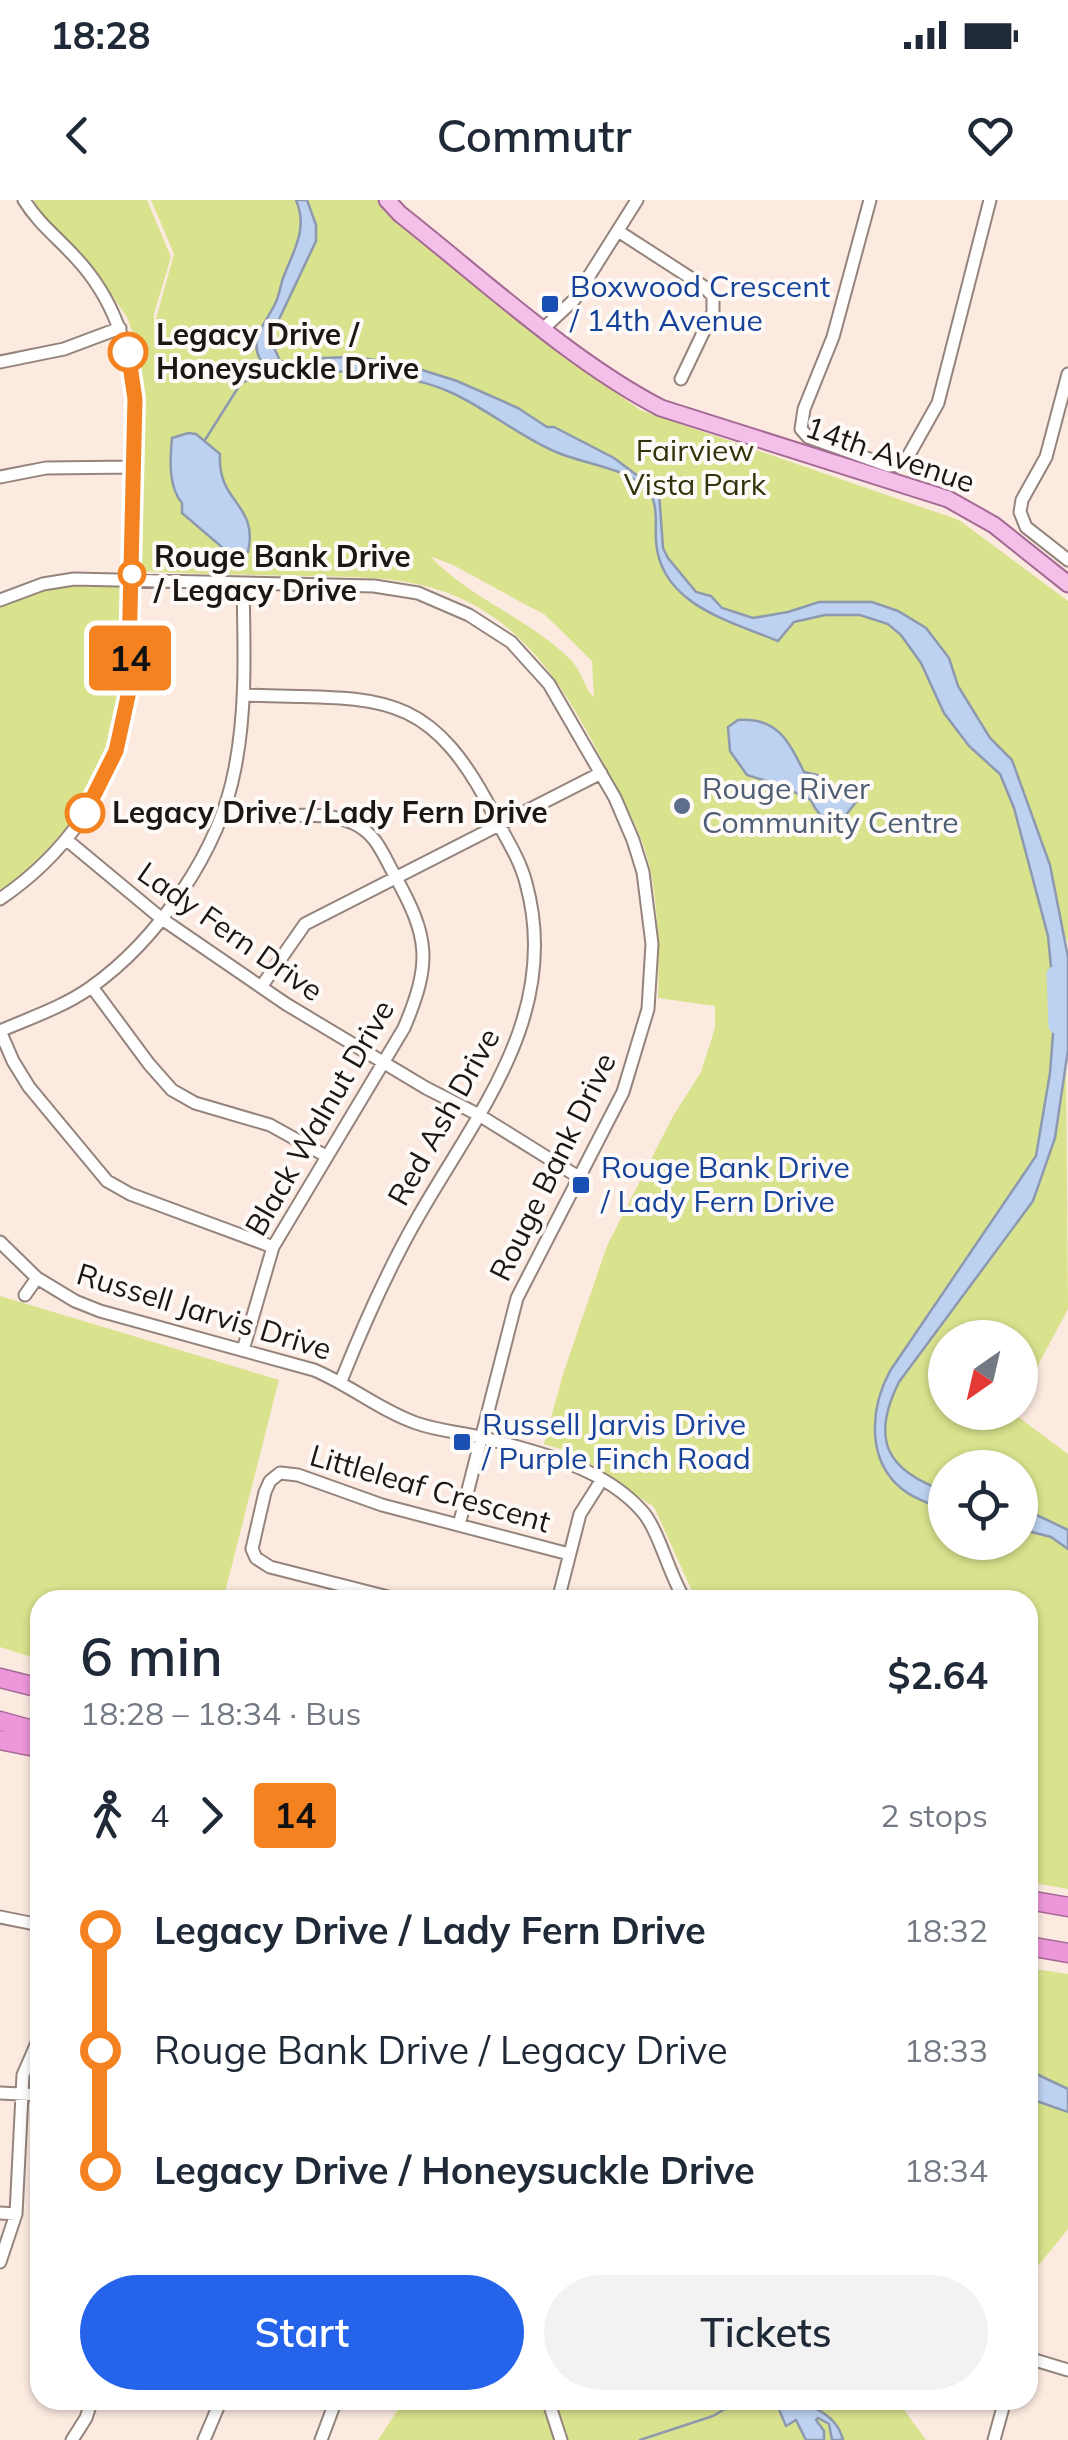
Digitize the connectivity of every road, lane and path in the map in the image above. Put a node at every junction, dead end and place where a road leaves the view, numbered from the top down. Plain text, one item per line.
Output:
1 (24, 200) edge
2 (388, 200) edge
3 (637, 200) edge
4 (870, 200) edge
5 (990, 200) edge
6 (618, 231) junction
7 (120, 328) junction
8 (544, 328) junction
9 (0, 362) edge
10 (1068, 374) edge
11 (680, 380) dead end
12 (133, 468) junction
13 (0, 477) edge
14 (1068, 560) edge
15 (132, 580) junction
16 (243, 584) junction
17 (1068, 584) edge
18 (0, 600) edge
19 (244, 694) junction
20 (601, 773) junction
21 (224, 809) junction
22 (499, 825) junction
23 (68, 841) junction
24 (395, 876) junction
25 (0, 898) edge
26 (162, 918) junction
27 (92, 987) junction
28 (261, 987) junction
29 (0, 1031) edge
30 (383, 1062) junction
31 (479, 1114) junction
32 (326, 1156) junction
33 (577, 1176) junction
34 (0, 1242) edge
35 (273, 1246) junction
36 (37, 1278) junction
37 (25, 1295) dead end
38 (244, 1350) junction
39 (341, 1381) junction
40 (482, 1438) junction
41 (600, 1481) junction
42 (459, 1525) junction
43 (568, 1554) junction
44 (361, 1590) edge
45 (560, 1590) edge
46 (680, 1590) edge
47 (0, 1678) edge
48 (30, 1686) edge
49 (0, 1721) edge
50 (30, 1729) edge
51 (0, 1740) edge
52 (30, 1746) edge
53 (1038, 1902) edge
54 (1068, 1906) edge
55 (0, 1918) edge
56 (30, 1923) edge
57 (1038, 1948) edge
58 (1068, 1953) edge
59 (30, 2054) edge
60 (0, 2094) edge
61 (22, 2094) junction
62 (30, 2094) edge
63 (0, 2213) edge
64 (16, 2214) junction
65 (0, 2262) edge
66 (1038, 2361) edge
67 (1068, 2370) edge
68 (89, 2410) edge
69 (216, 2410) edge
70 (332, 2410) edge
71 (551, 2410) edge
72 (1002, 2410) edge
73 (72, 2440) edge
74 (204, 2440) edge
75 (321, 2440) edge
76 (561, 2440) edge
77 (994, 2440) edge

1 - 7 street
2 - 8 main road, 14th Avenue
3 - 6 street
4 - 5 street
6 - 8 street
6 - 11 street
7 - 9 street
7 - 12 street
8 - 17 main road, 14th Avenue
10 - 14 street
12 - 13 street
12 - 15 street
15 - 16 street, Rouge Bank Drive
15 - 18 street, Rouge Bank Drive
15 - 23 street
16 - 19 street
16 - 20 street, Rouge Bank Drive
19 - 21 street
19 - 22 street, Red Ash Drive
20 - 22 street
20 - 33 street, Rouge Bank Drive
21 - 24 street, Black Walnut Drive
21 - 26 street
22 - 24 street
22 - 31 street, Red Ash Drive
23 - 25 street
23 - 26 street, Lady Fern Drive
24 - 28 street
24 - 30 street, Black Walnut Drive
26 - 27 street
26 - 28 street, Lady Fern Drive
27 - 29 street
27 - 32 street
28 - 30 street, Lady Fern Drive
29 - 35 street
30 - 31 street, Lady Fern Drive
30 - 32 street, Black Walnut Drive
31 - 33 street, Lady Fern Drive
31 - 39 street, Red Ash Drive
32 - 35 street, Black Walnut Drive
33 - 40 street, Rouge Bank Drive
34 - 36 street, Russell Jarvis Drive
35 - 38 street, Black Walnut Drive
36 - 37 street
36 - 38 street, Russell Jarvis Drive
38 - 39 street, Russell Jarvis Drive
39 - 40 street, Russell Jarvis Drive
40 - 41 street, Russell Jarvis Drive
40 - 42 street, Rouge Bank Drive
41 - 43 street
41 - 46 street, Russell Jarvis Drive
42 - 43 street, Littleleaf Crescent
42 - 44 street, Littleleaf Crescent
43 - 45 street
47 - 48 highway
49 - 50 highway
51 - 52 highway
53 - 54 highway
55 - 56 street
57 - 58 highway
59 - 61 street
60 - 61 street
61 - 62 street
61 - 64 street
63 - 64 street
64 - 65 street
66 - 67 street
68 - 73 street
69 - 74 street
70 - 75 street
71 - 76 street
72 - 77 street

